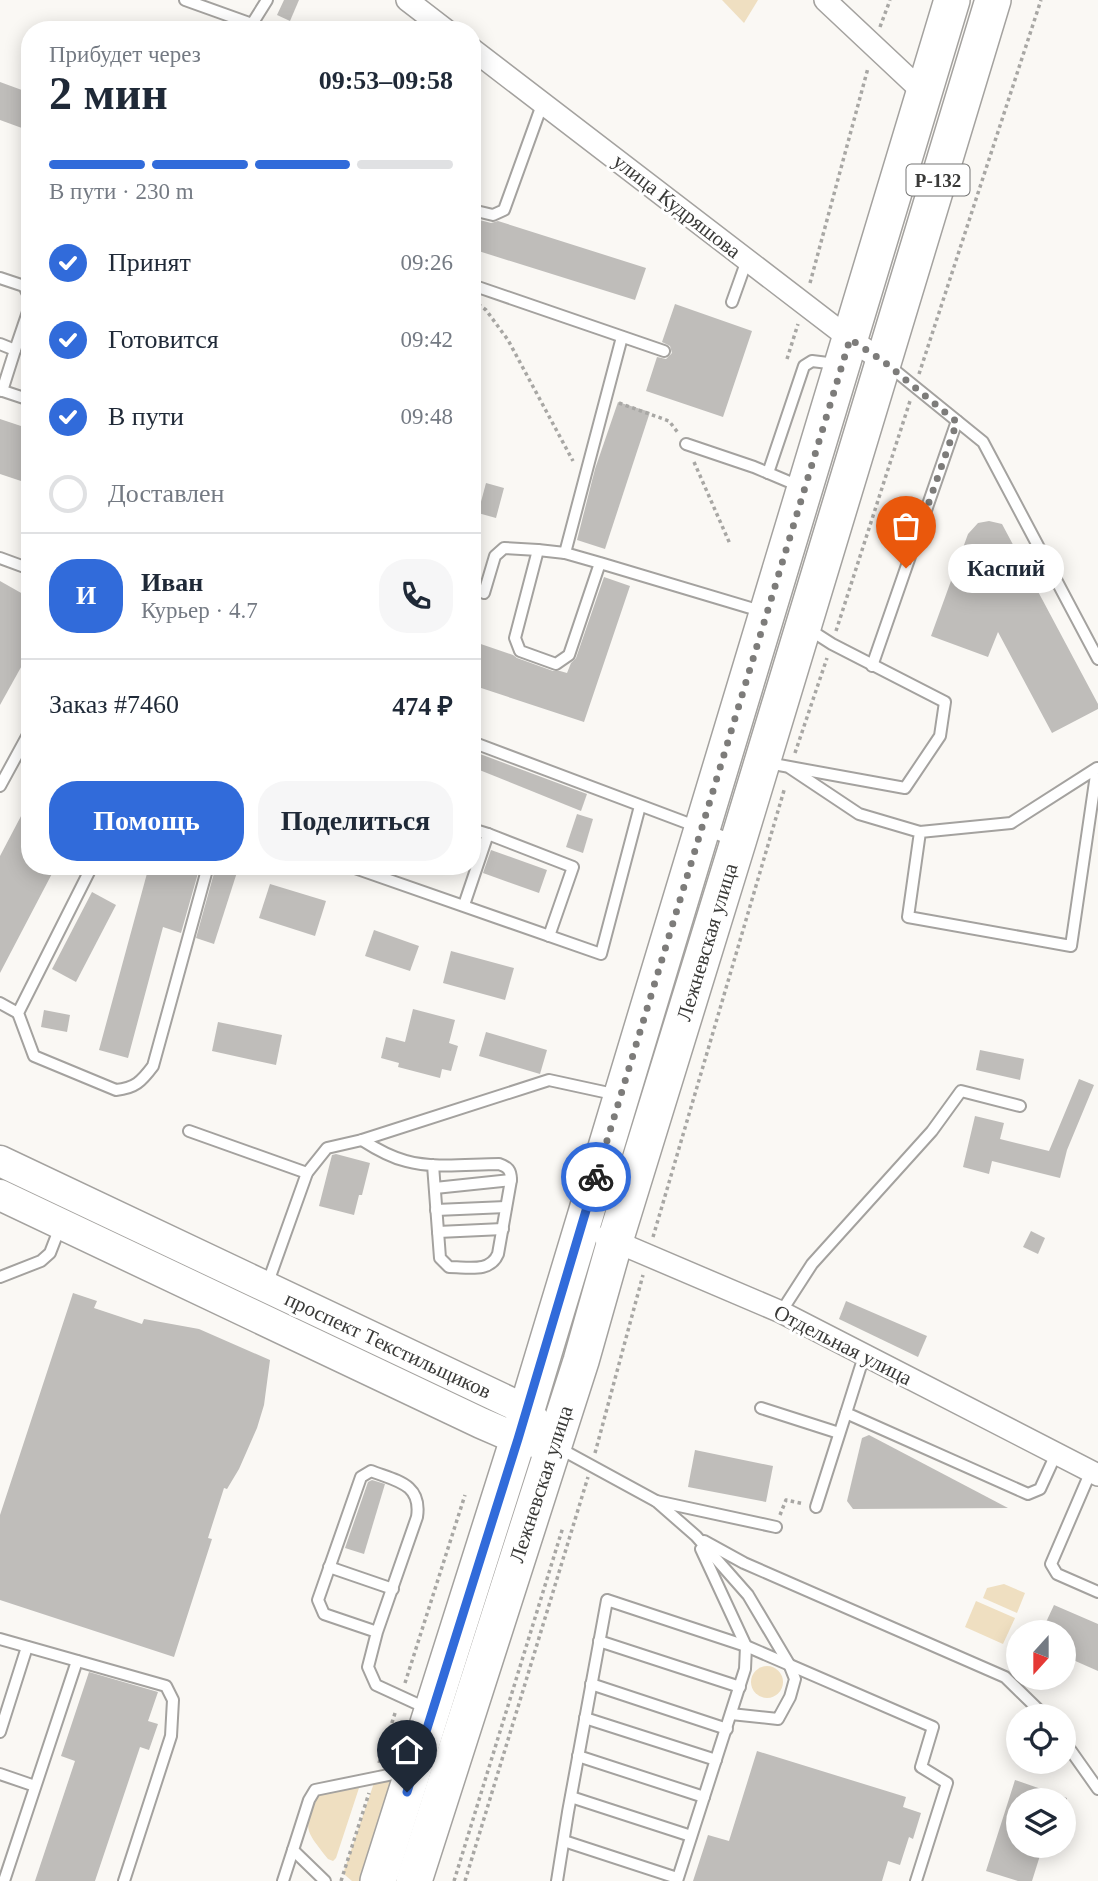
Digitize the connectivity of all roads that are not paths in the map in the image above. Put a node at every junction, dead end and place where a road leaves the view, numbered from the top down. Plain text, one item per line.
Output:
1 (185, 0) edge
2 (268, 0) edge
3 (407, 0) edge
4 (825, 0) edge
5 (952, 0) edge
6 (993, 0) edge
7 (236, 21) edge
8 (255, 21) edge
9 (434, 21) edge
10 (481, 56) edge
11 (924, 93) junction
12 (543, 102) junction
13 (481, 212) edge
14 (747, 260) junction
15 (0, 278) edge
16 (21, 285) edge
17 (481, 288) edge
18 (732, 302) dead end
19 (21, 332) edge
20 (622, 337) junction
21 (0, 344) edge
22 (15, 350) junction
23 (664, 351) dead end
24 (846, 352) junction
25 (883, 361) junction
26 (1, 391) edge
27 (21, 397) edge
28 (957, 422) junction
29 (686, 444) dead end
30 (768, 473) junction
31 (805, 488) junction
32 (538, 550) junction
33 (565, 553) junction
34 (0, 558) edge
35 (600, 563) junction
36 (21, 566) edge
37 (484, 593) dead end
38 (767, 612) junction
39 (803, 625) junction
40 (1098, 659) edge
41 (872, 666) junction
42 (481, 745) edge
43 (21, 748) edge
44 (776, 765) junction
45 (0, 786) edge
46 (640, 806) junction
47 (703, 829) junction
48 (481, 832) edge
49 (920, 832) junction
50 (488, 834) junction
51 (738, 842) junction
52 (481, 855) edge
53 (87, 875) edge
54 (206, 875) edge
55 (389, 875) edge
56 (474, 875) edge
57 (464, 905) junction
58 (549, 936) junction
59 (0, 1003) edge
60 (18, 1013) junction
61 (620, 1096) junction
62 (1020, 1106) dead end
63 (189, 1131) dead end
64 (362, 1140) junction
65 (0, 1161) edge
66 (433, 1165) junction
67 (307, 1173) junction
68 (511, 1180) junction
69 (435, 1188) junction
70 (0, 1195) edge
71 (506, 1207) junction
72 (436, 1210) junction
73 (61, 1224) junction
74 (581, 1228) junction
75 (502, 1229) junction
76 (438, 1233) junction
77 (615, 1241) junction
78 (0, 1277) edge
79 (266, 1287) junction
80 (781, 1312) junction
81 (864, 1356) junction
82 (761, 1408) dead end
83 (846, 1413) junction
84 (522, 1424) junction
85 (839, 1433) junction
86 (554, 1446) junction
87 (1056, 1454) junction
88 (1094, 1473) edge
89 (656, 1501) junction
90 (816, 1507) road end
91 (776, 1527) road end
92 (696, 1536) junction
93 (329, 1567) junction
94 (393, 1589) junction
95 (1098, 1592) edge
96 (377, 1632) junction
97 (0, 1639) edge
98 (600, 1641) junction
99 (746, 1646) junction
100 (27, 1647) junction
101 (77, 1661) junction
102 (789, 1664) junction
103 (591, 1684) junction
104 (740, 1687) junction
105 (1033, 1704) edge
106 (432, 1711) junction
107 (731, 1714) junction
108 (585, 1717) junction
109 (727, 1729) junction
110 (0, 1732) edge
111 (578, 1756) junction
112 (1076, 1758) edge
113 (716, 1760) junction
114 (414, 1770) junction
115 (0, 1774) edge
116 (35, 1786) junction
117 (1098, 1789) edge
118 (571, 1797) junction
119 (704, 1797) junction
120 (691, 1836) junction
121 (564, 1841) junction
122 (293, 1850) junction
123 (558, 1879) edge
124 (677, 1880) edge
125 (4, 1881) edge
126 (124, 1881) edge
127 (283, 1881) edge
128 (326, 1881) edge
129 (378, 1881) edge
130 (414, 1881) edge
131 (571, 1881) edge
132 (916, 1881) edge

1 - 7 lane
2 - 8 lane
3 - 9 street
4 - 11 street
5 - 11 highway, Лежневская улица / Р-132
6 - 25 highway, Лежневская улица / Р-132
10 - 12 street, улица Кудряшова
11 - 24 highway, Лежневская улица / Р-132
12 - 13 lane
12 - 14 street, улица Кудряшова
14 - 18 lane
14 - 24 street, улица Кудряшова
15 - 16 lane
17 - 20 lane
19 - 22 lane
20 - 23 lane
20 - 33 lane
21 - 22 lane
22 - 26 lane
24 - 25 street, улица Кудряшова
24 - 30 lane
24 - 31 highway, Лежневская улица / Р-132
25 - 28 lane
25 - 39 highway, Лежневская улица / Р-132
26 - 27 lane
28 - 40 lane
28 - 41 lane
29 - 30 lane
30 - 31 lane
31 - 38 highway, Лежневская улица / Р-132
32 - 33 lane
32 - 35 lane
32 - 37 lane
33 - 35 lane
34 - 36 lane
35 - 38 lane
38 - 47 highway, Лежневская улица / Р-132
39 - 41 lane
39 - 44 highway, Лежневская улица / Р-132
41 - 44 lane
42 - 46 lane
43 - 45 lane
44 - 49 lane
44 - 51 highway, Лежневская улица / Р-132
46 - 47 lane
46 - 58 lane
47 - 51 lane
47 - 61 highway, Лежневская улица / Р-132
48 - 50 lane
49 - 49 lane
50 - 52 lane
50 - 58 lane
51 - 77 highway, Лежневская улица / Р-132
53 - 60 lane
54 - 60 lane
55 - 57 lane
56 - 57 lane
57 - 58 lane
59 - 60 lane
61 - 64 lane
61 - 74 highway, Лежневская улица / Р-132
62 - 80 lane
63 - 67 lane
64 - 66 lane
64 - 67 lane
65 - 79 main road, проспект Текстильщиков
66 - 68 lane
66 - 69 lane
67 - 79 lane
68 - 69 lane
68 - 71 lane
69 - 72 lane
70 - 73 main road, проспект Текстильщиков
71 - 72 lane
71 - 75 lane
72 - 76 lane
73 - 78 lane
73 - 84 main road, проспект Текстильщиков
74 - 77 street, Отдельная улица
74 - 84 highway, Лежневская улица / Р-132
75 - 76 lane
75 - 76 lane
77 - 80 street, Отдельная улица
77 - 86 highway, Лежневская улица / Р-132
79 - 84 main road, проспект Текстильщиков
80 - 81 street, Отдельная улица
81 - 83 lane
81 - 87 street, Отдельная улица
82 - 85 lane
83 - 85 lane
83 - 87 lane
84 - 86 main road, проспект Текстильщиков
84 - 106 highway, Лежневская улица / Р-132
85 - 90 lane
86 - 89 lane
86 - 130 highway, Лежневская улица / Р-132
87 - 88 street, Отдельная улица
88 - 95 lane
89 - 91 lane
89 - 92 lane
92 - 99 lane
92 - 102 lane
92 - 105 lane
93 - 94 lane
93 - 94 lane
93 - 96 lane
94 - 96 lane
96 - 106 lane
97 - 100 lane
98 - 99 lane
98 - 103 lane
98 - 104 lane
99 - 102 lane
99 - 104 lane
100 - 101 lane
100 - 110 lane
101 - 116 lane
101 - 126 lane
102 - 107 lane
102 - 132 lane
103 - 108 lane
103 - 109 lane
104 - 107 lane
106 - 114 highway, Лежневская улица / Р-132
107 - 109 lane
108 - 111 lane
108 - 113 lane
109 - 113 lane
111 - 118 lane
111 - 119 lane
112 - 117 lane
113 - 119 lane
114 - 122 lane
114 - 129 highway, Лежневская улица / Р-132
115 - 116 lane
116 - 125 lane
118 - 120 lane
118 - 121 lane
119 - 120 lane
120 - 124 lane
121 - 123 lane
121 - 124 lane
122 - 127 lane
122 - 128 lane
123 - 131 lane

